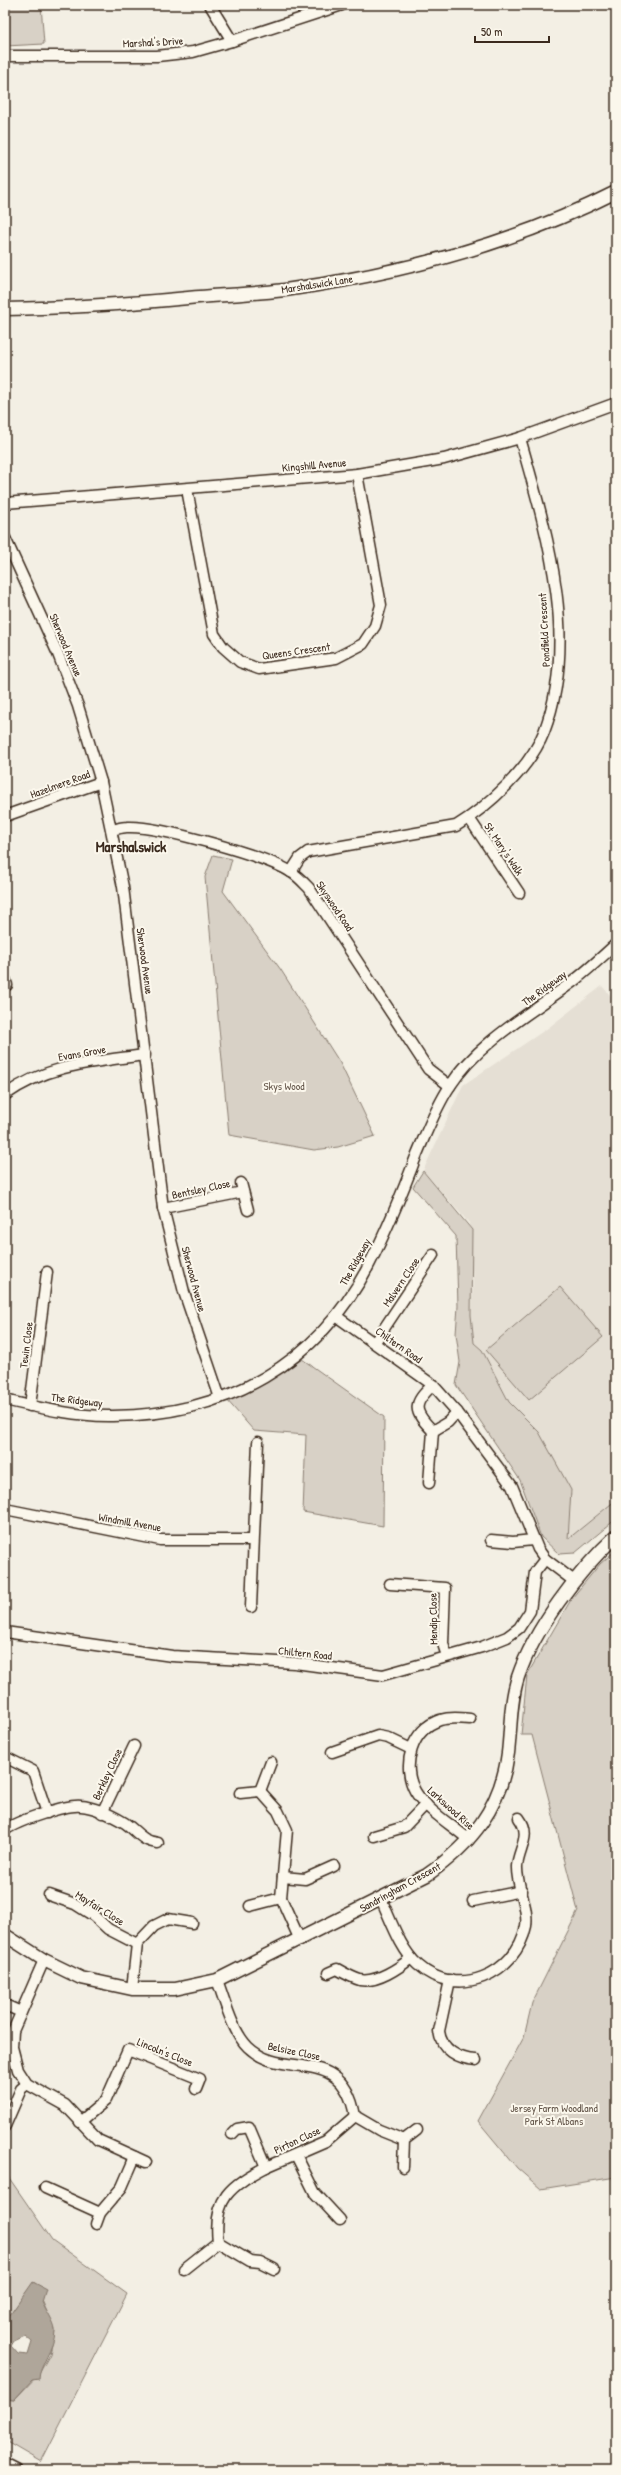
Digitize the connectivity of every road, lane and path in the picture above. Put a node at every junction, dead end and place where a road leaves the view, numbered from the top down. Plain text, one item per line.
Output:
1 (210, 5) edge
2 (342, 5) edge
3 (232, 41) junction
4 (5, 56) edge
5 (616, 193) edge
6 (5, 309) edge
7 (616, 403) edge
8 (520, 438) junction
9 (357, 474) junction
10 (188, 489) junction
11 (5, 503) edge
12 (5, 538) edge
13 (101, 782) junction
14 (5, 816) edge
15 (469, 818) junction
16 (112, 830) junction
17 (291, 872) junction
18 (519, 892) dead end
19 (616, 944) edge
20 (145, 1055) junction
21 (450, 1086) junction
22 (5, 1095) edge
23 (163, 1208) junction
24 (248, 1210) dead end
25 (433, 1255) dead end
26 (48, 1272) dead end
27 (336, 1316) junction
28 (375, 1342) junction
29 (433, 1385) junction
30 (220, 1398) junction
31 (5, 1400) edge
32 (30, 1406) junction
33 (457, 1412) junction
34 (433, 1431) junction
35 (258, 1442) dead end
36 (429, 1483) dead end
37 (5, 1509) edge
38 (616, 1536) edge
39 (253, 1540) junction
40 (491, 1540) dead end
41 (533, 1540) junction
42 (546, 1559) junction
43 (574, 1581) junction
44 (390, 1584) dead end
45 (251, 1607) dead end
46 (5, 1632) edge
47 (447, 1656) junction
48 (470, 1719) dead end
49 (134, 1746) dead end
50 (410, 1749) junction
51 (332, 1752) dead end
52 (5, 1757) edge
53 (271, 1762) dead end
54 (260, 1791) junction
55 (240, 1793) dead end
56 (426, 1804) junction
57 (47, 1813) junction
58 (102, 1813) junction
59 (519, 1818) dead end
60 (5, 1830) edge
61 (374, 1836) dead end
62 (468, 1840) junction
63 (158, 1843) dead end
64 (334, 1866) dead end
65 (283, 1877) junction
66 (522, 1890) junction
67 (49, 1895) dead end
68 (281, 1898) junction
69 (381, 1899) junction
70 (473, 1901) dead end
71 (250, 1906) dead end
72 (192, 1923) dead end
73 (5, 1935) edge
74 (300, 1940) junction
75 (137, 1944) junction
76 (411, 1958) junction
77 (44, 1960) junction
78 (328, 1972) dead end
79 (217, 1980) junction
80 (450, 1980) junction
81 (132, 1989) junction
82 (5, 2005) edge
83 (21, 2012) junction
84 (476, 2060) dead end
85 (27, 2084) junction
86 (196, 2089) dead end
87 (355, 2116) junction
88 (80, 2122) junction
89 (5, 2126) edge
90 (417, 2130) dead end
91 (232, 2134) dead end
92 (404, 2140) junction
93 (296, 2155) junction
94 (135, 2157) junction
95 (146, 2162) dead end
96 (266, 2167) junction
97 (403, 2167) dead end
98 (46, 2188) dead end
99 (100, 2213) junction
100 (340, 2220) dead end
101 (96, 2224) dead end
102 (218, 2242) junction
103 (184, 2269) dead end
104 (274, 2270) dead end
105 (5, 2464) edge
106 (17, 2470) edge

1 - 3 street
2 - 3 street, Marshal's Drive
3 - 4 street, Marshal's Drive
5 - 6 street, Marshalswick Lane
7 - 8 street, Kingshill Avenue
8 - 9 street, Kingshill Avenue
8 - 15 street, Pondfield Crescent
9 - 10 street, Kingshill Avenue
9 - 10 street, Queens Crescent
10 - 11 street, Kingshill Avenue
12 - 13 street, Sherwood Avenue
13 - 14 street, Hazelmere Road
13 - 16 street, Sherwood Avenue
15 - 17 street, Pondfield Crescent
15 - 18 street, St. Mary's Walk
16 - 17 street, Skyswood Road
16 - 20 street, Sherwood Avenue
17 - 21 street, Skyswood Road
19 - 21 street, The Ridgeway
20 - 22 street, Evans Grove
20 - 23 street, Sherwood Avenue
21 - 27 street, The Ridgeway
23 - 24 street, Bentsley Close
23 - 30 street, Sherwood Avenue
25 - 28 street, Malvern Close
26 - 32 street, Tewin Close
27 - 28 street, Chiltern Road
27 - 30 street, The Ridgeway
28 - 29 street, Chiltern Road
29 - 33 street, Chiltern Road
29 - 34 street
30 - 32 street, The Ridgeway
31 - 32 street, The Ridgeway
33 - 34 street
33 - 41 street, Chiltern Road
34 - 36 street
35 - 39 street
37 - 39 street, Windmill Avenue
38 - 43 street, Sandringham Crescent
39 - 45 street
40 - 41 street
41 - 42 street, Chiltern Road
42 - 43 street, Chiltern Road
42 - 47 street, Chiltern Road
43 - 62 street, Sandringham Crescent
44 - 47 street, Mendip Close
46 - 47 street, Chiltern Road
48 - 50 street, Larkswood Rise
49 - 58 street, Berkley Close
50 - 51 street
50 - 56 street, Larkswood Rise
52 - 57 street
53 - 54 street
54 - 55 street
54 - 65 street
56 - 61 street
56 - 62 street, Larkswood Rise
57 - 58 street
57 - 60 street
58 - 63 street
59 - 66 street
62 - 69 street, Sandringham Crescent
64 - 65 street
65 - 68 street
66 - 70 street
66 - 80 street
67 - 75 street, Mayfair Close
68 - 71 street
68 - 74 street
69 - 74 street, Sandringham Crescent
69 - 76 street
72 - 75 street
73 - 77 street, Sandringham Crescent
74 - 79 street, Sandringham Crescent
75 - 81 street
76 - 78 street
76 - 80 street
77 - 81 street, Sandringham Crescent
77 - 83 street
79 - 81 street, Sandringham Crescent
79 - 87 street, Belsize Close
80 - 84 street
82 - 83 street
83 - 85 street
85 - 88 street
85 - 89 street
86 - 88 street, Lincoln's Close
87 - 92 street
87 - 93 street, Pirton Close
88 - 94 street
90 - 92 street
91 - 96 street, Pirton Close
92 - 97 street
93 - 96 street, Pirton Close
93 - 100 street
94 - 95 street
94 - 99 street
96 - 102 street, Pirton Close
98 - 99 street
99 - 101 street
102 - 103 street
102 - 104 street
105 - 106 street

